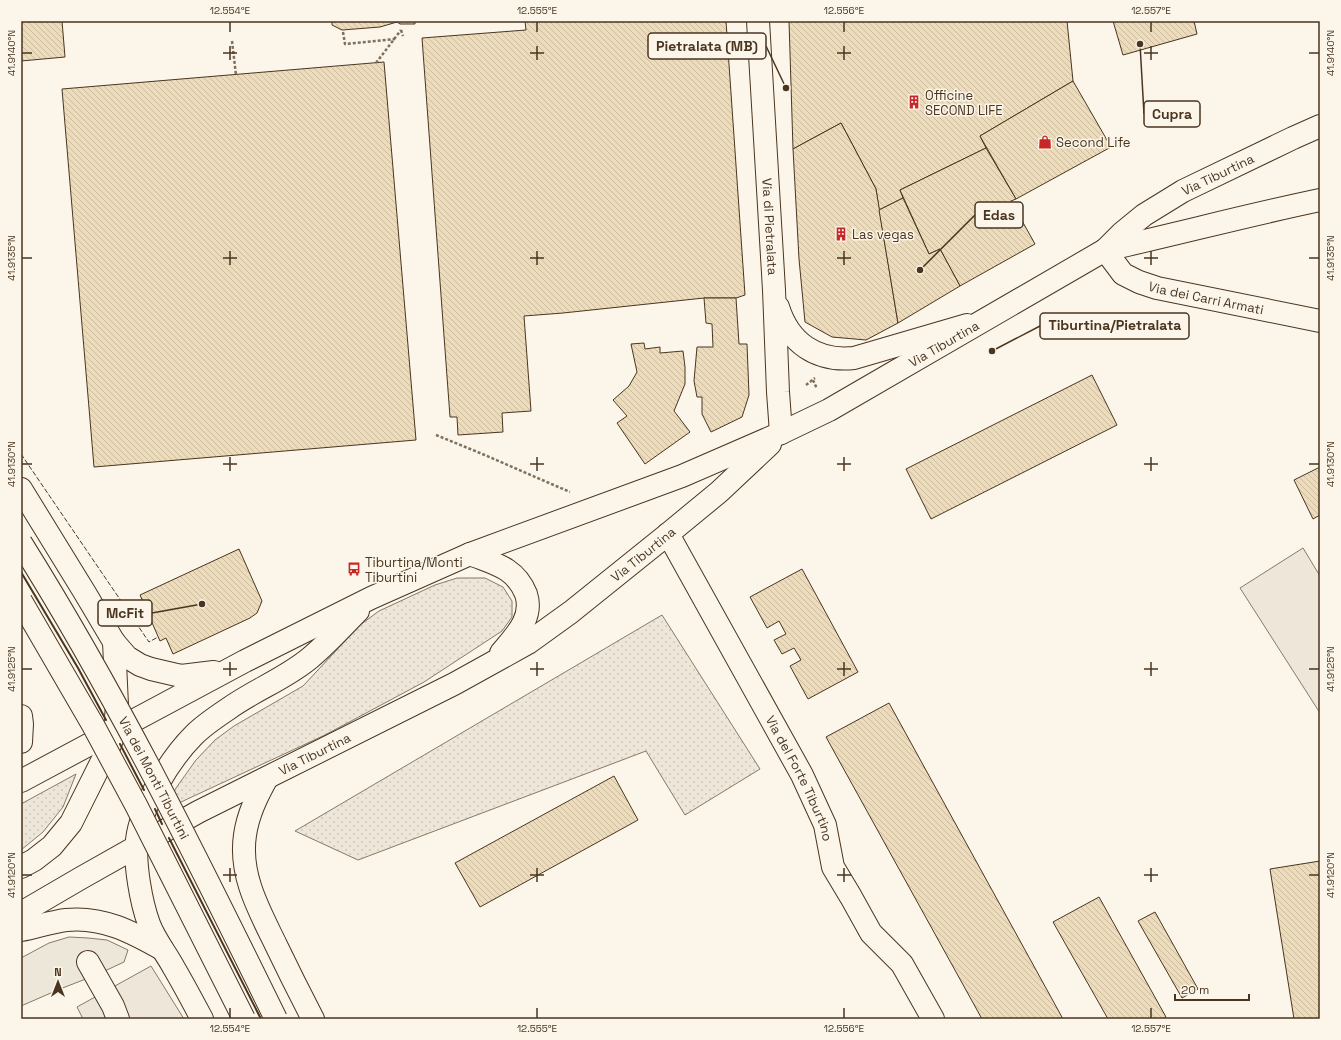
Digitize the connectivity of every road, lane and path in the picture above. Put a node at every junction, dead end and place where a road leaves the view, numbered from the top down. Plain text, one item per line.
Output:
1 (758, 21) edge
2 (343, 32) dead end
3 (403, 36) dead end
4 (395, 39) junction
5 (232, 41) dead end
6 (376, 63) dead end
7 (236, 75) dead end
8 (1320, 126) edge
9 (1320, 200) edge
10 (1105, 250) junction
11 (774, 290) junction
12 (981, 321) junction
13 (1320, 321) edge
14 (813, 380) dead end
15 (817, 390) dead end
16 (781, 433) junction
17 (436, 435) dead end
18 (21, 489) edge
19 (570, 492) dead end
20 (668, 534) junction
21 (21, 543) edge
22 (470, 554) junction
23 (371, 598) junction
24 (21, 601) edge
25 (114, 642) junction
26 (245, 661) junction
27 (494, 662) junction
28 (21, 716) edge
29 (115, 731) junction
30 (21, 742) edge
31 (266, 778) junction
32 (21, 781) edge
33 (137, 847) junction
34 (21, 867) edge
35 (21, 913) edge
36 (21, 930) edge
37 (163, 950) junction
38 (88, 962) dead end
39 (118, 1019) edge
40 (202, 1019) edge
41 (244, 1019) edge
42 (276, 1019) edge
43 (313, 1019) edge
44 (933, 1019) edge

1 - 11 main road, Via di Pietralata
2 - 4 path
3 - 4 path
4 - 6 path
5 - 7 path
8 - 10 main road, Via Tiburtina
9 - 10 main road, Via Tiburtina
10 - 12 main road, Via Tiburtina
10 - 13 main road, Via dei Carri Armati
11 - 12 main road
11 - 16 main road, Via di Pietralata
12 - 16 main road, Via Tiburtina
14 - 15 path
16 - 20 main road, Via Tiburtina
16 - 22 main road, Via Tiburtina
17 - 19 path
18 - 25 main road
20 - 27 main road, Via Tiburtina
20 - 44 main road, Via del Forte Tiburtino
21 - 42 main road, Via dei Monti Tiburtini, bridge
22 - 23 main road, Via Tiburtina
22 - 27 main road, Via Tiburtina
23 - 26 main road, Via Tiburtina
23 - 33 main road, Via Tiburtina
24 - 41 main road, bridge
25 - 26 main road
25 - 29 main road
26 - 29 main road, Via Tiburtina
27 - 31 main road, Via Tiburtina
28 - 30 main road
29 - 32 main road, Via Tiburtina
29 - 34 main road
31 - 33 main road, Via Tiburtina
31 - 43 main road
33 - 35 main road, Via Tiburtina
33 - 37 main road, Via Tiburtina
36 - 37 main road
37 - 40 main road, Via Tiburtina
38 - 39 main road

